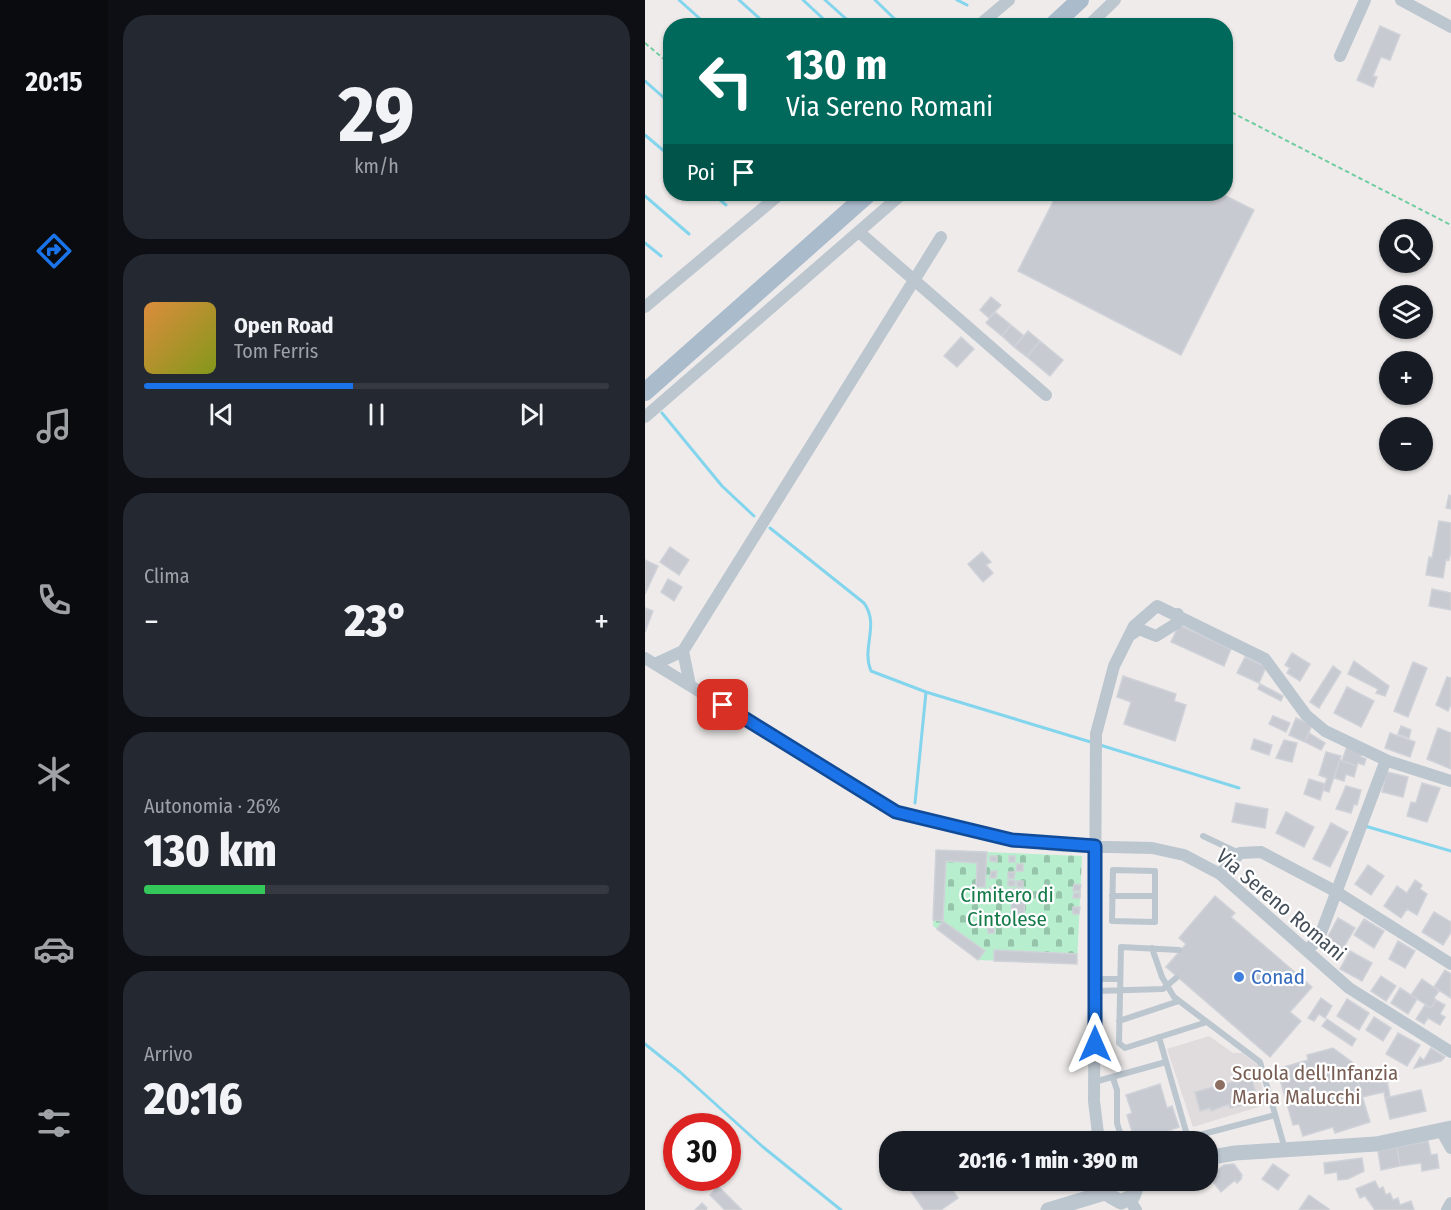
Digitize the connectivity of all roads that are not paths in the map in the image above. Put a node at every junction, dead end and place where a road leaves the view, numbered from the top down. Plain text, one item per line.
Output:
1 (1008, 0) edge
2 (1080, 0) edge
3 (1115, 0) edge
4 (1365, 0) edge
5 (1401, 0) edge
6 (987, 18) edge
7 (1061, 18) edge
8 (1096, 18) edge
9 (1451, 27) edge
10 (1340, 56) dead end
11 (772, 201) edge
12 (860, 201) edge
13 (894, 201) edge
14 (859, 232) junction
15 (941, 237) dead end
16 (914, 281) junction
17 (645, 307) edge
18 (645, 392) edge
19 (1046, 395) dead end
20 (645, 417) edge
21 (1178, 614) junction
22 (1128, 637) junction
23 (683, 651) junction
24 (650, 661) edge
25 (690, 685) junction
26 (1388, 761) junction
27 (1451, 781) edge
28 (1203, 836) dead end
29 (1095, 846) junction
30 (1240, 853) junction
31 (1220, 874) junction
32 (1095, 885) junction
33 (1112, 885) junction
34 (1335, 891) junction
35 (1112, 896) junction
36 (1155, 896) junction
37 (1152, 948) junction
38 (1307, 949) junction
39 (1179, 950) dead end
40 (1451, 964) edge
41 (1176, 978) dead end
42 (1119, 979) junction
43 (1095, 985) junction
44 (1167, 986) junction
45 (1119, 990) junction
46 (1179, 1001) junction
47 (1119, 1021) junction
48 (1207, 1022) junction
49 (1159, 1037) junction
50 (1451, 1052) edge
51 (1166, 1062) junction
52 (1113, 1078) junction
53 (1094, 1082) junction
54 (1275, 1115) junction
55 (1446, 1129) edge
56 (1097, 1131) edge
57 (1120, 1131) edge
58 (1187, 1131) edge
59 (1218, 1131) edge
60 (1451, 1148) edge
61 (1285, 1150) junction
62 (1218, 1157) edge
63 (1096, 1191) edge
64 (1111, 1191) edge
65 (1451, 1203) edge
66 (1133, 1205) edge
67 (1048, 1210) edge
68 (1447, 1210) edge

1 - 6 street
2 - 7 main road
3 - 8 street
4 - 10 street
5 - 9 street
11 - 17 street
12 - 18 main road
13 - 14 street
14 - 16 street
14 - 20 street
15 - 16 street
16 - 19 street
16 - 23 street
21 - 22 street
21 - 22 street
21 - 26 street
22 - 29 street
23 - 24 street
23 - 25 street
24 - 25 street, Via Sereno Romani
25 - 29 street, Via Sereno Romani
26 - 27 street
26 - 34 street
28 - 30 lane
29 - 31 street, Via Sereno Romani
29 - 32 street
30 - 31 street
30 - 34 street
31 - 38 street, Via Sereno Romani
32 - 33 lane
32 - 43 street
33 - 35 lane
33 - 36 lane
34 - 38 street
34 - 40 street
35 - 36 lane
35 - 36 lane
37 - 39 lane
37 - 42 lane
37 - 44 lane
38 - 50 street, Via Sereno Romani
41 - 44 lane
42 - 43 lane
42 - 45 lane
43 - 45 lane
43 - 53 street
44 - 45 lane
44 - 46 lane
45 - 47 lane
46 - 47 lane
46 - 48 lane
47 - 49 lane
48 - 49 lane
48 - 54 lane
49 - 51 lane
51 - 52 lane
51 - 58 lane
52 - 53 lane
52 - 57 lane
53 - 56 street
54 - 59 lane
54 - 61 lane
55 - 60 street
55 - 61 street
61 - 62 street
63 - 67 street
64 - 66 street
65 - 68 street

